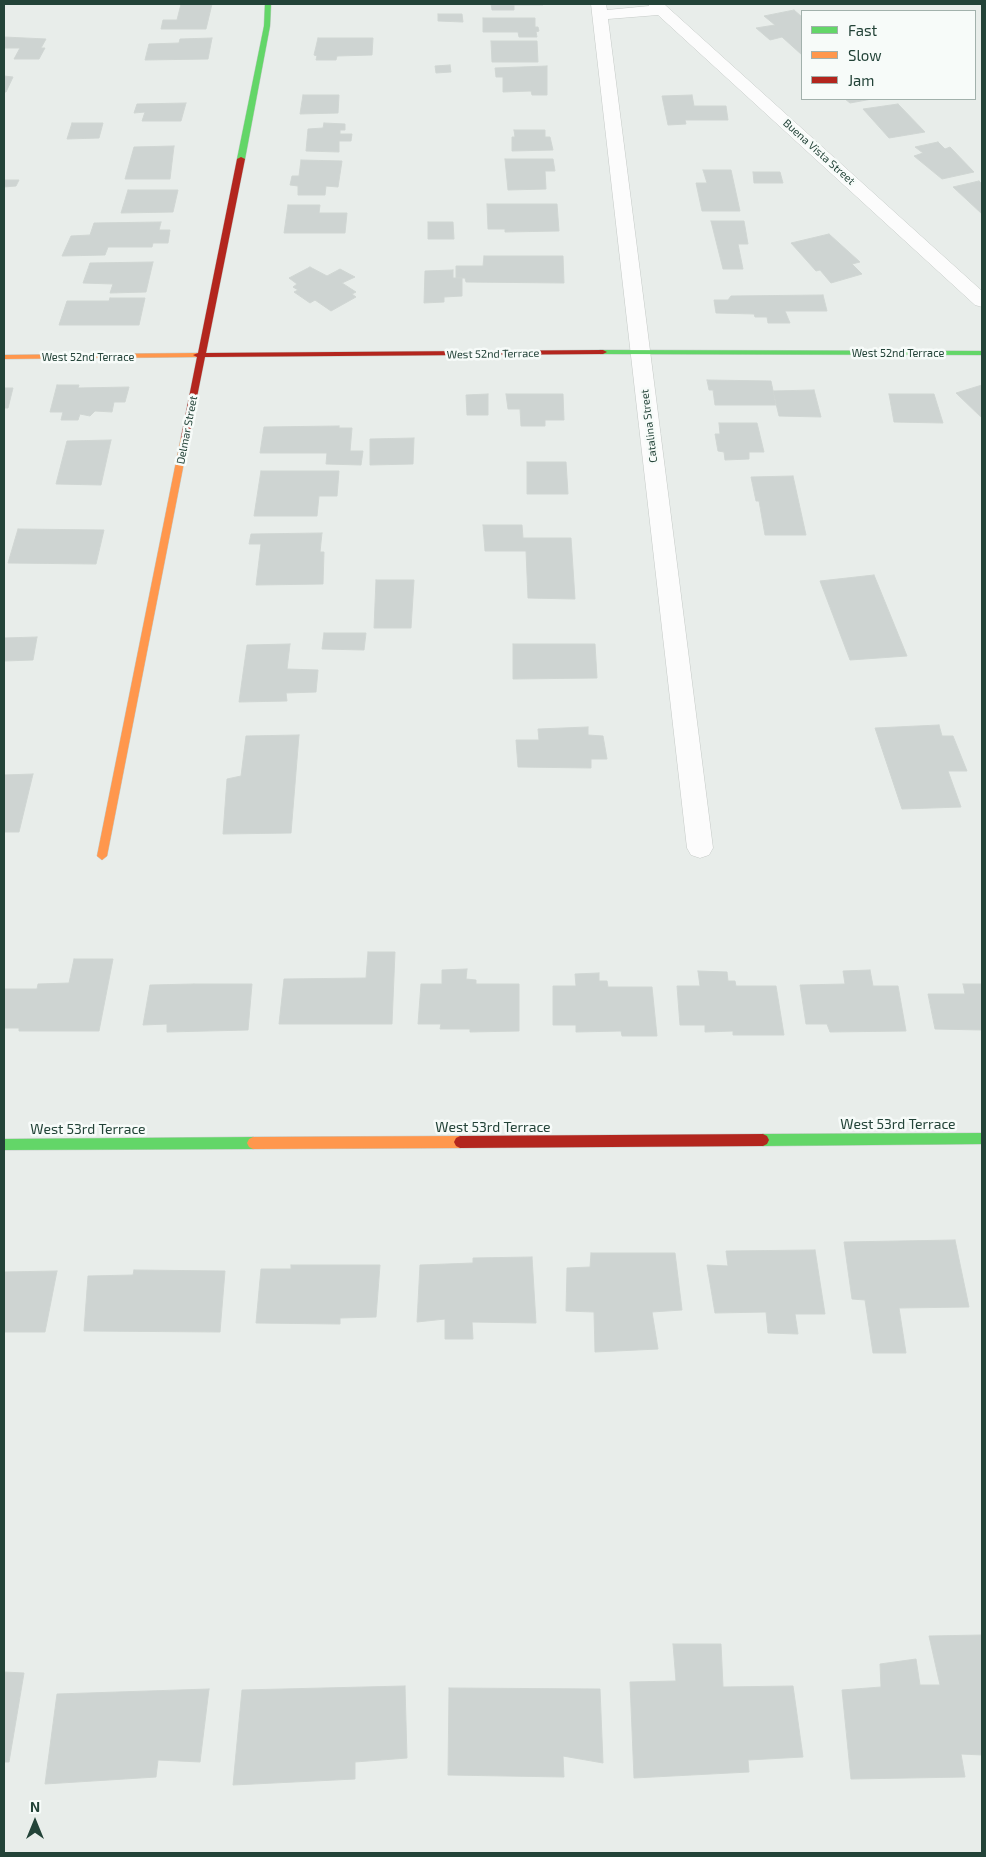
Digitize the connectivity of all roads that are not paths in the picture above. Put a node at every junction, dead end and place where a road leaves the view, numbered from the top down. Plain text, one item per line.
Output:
1 (268, 4) edge
2 (658, 7) edge
3 (600, 10) edge
4 (982, 301) edge
5 (640, 352) junction
6 (982, 353) edge
7 (202, 357) junction
8 (4, 358) edge
9 (700, 848) dead end
10 (102, 856) dead end
11 (982, 1139) edge
12 (4, 1145) edge

1 - 7 street, Delmar Street
2 - 3 street
2 - 4 street, Buena Vista Street
3 - 5 street, Catalina Street
5 - 6 street, West 52nd Terrace
5 - 7 street, West 52nd Terrace
5 - 9 street, Catalina Street
7 - 8 street, West 52nd Terrace
7 - 10 street, Delmar Street
11 - 12 street, West 53rd Terrace

